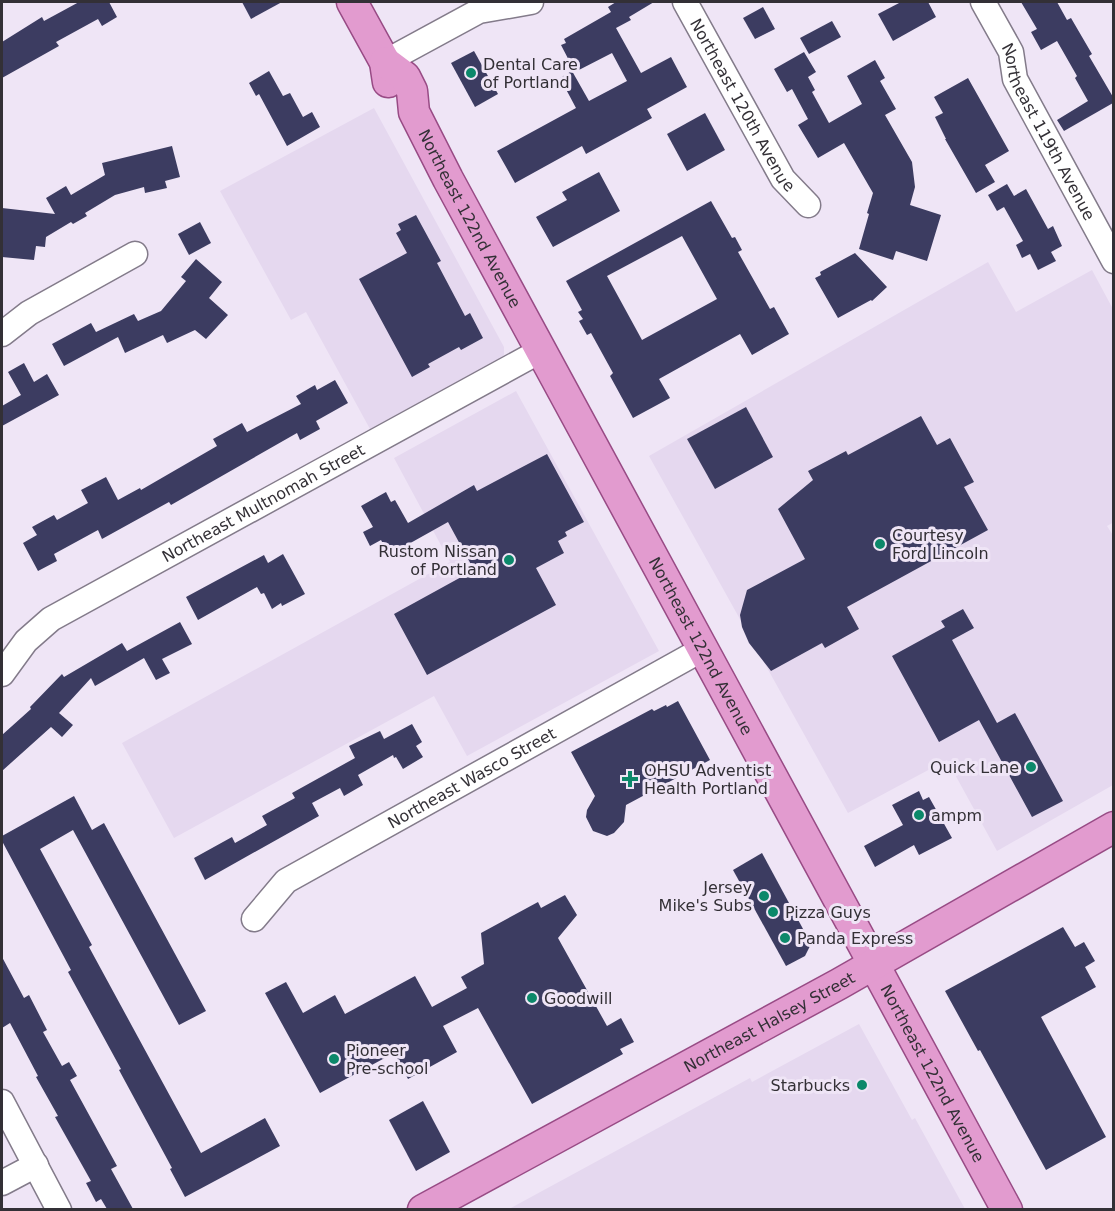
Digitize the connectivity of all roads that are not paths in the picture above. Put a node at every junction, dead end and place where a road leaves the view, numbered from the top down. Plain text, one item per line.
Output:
1 (352, 2) edge
2 (531, 2) edge
3 (685, 2) edge
4 (983, 2) edge
5 (385, 62) junction
6 (808, 205) dead end
7 (135, 254) dead end
8 (1113, 261) edge
9 (2, 334) edge
10 (542, 350) junction
11 (703, 649) junction
12 (2, 674) edge
13 (1113, 827) edge
14 (254, 919) dead end
15 (874, 964) junction
16 (2, 1102) edge
17 (36, 1165) junction
18 (2, 1183) edge
19 (59, 1209) edge
20 (423, 1209) edge
21 (1006, 1209) edge

1 - 5 main road, Northeast 122nd Avenue
2 - 5 street
3 - 6 street, Northeast 120th Avenue
4 - 8 street, Northeast 119th Avenue
5 - 10 main road, Northeast 122nd Avenue
7 - 9 street
10 - 11 main road, Northeast 122nd Avenue
10 - 12 street, Northeast Multnomah Street
11 - 14 street, Northeast Wasco Street
11 - 15 main road, Northeast 122nd Avenue
13 - 15 main road, Northeast Halsey Street
15 - 20 main road, Northeast Halsey Street
15 - 21 main road, Northeast 122nd Avenue
16 - 17 street
17 - 18 street
17 - 19 street

